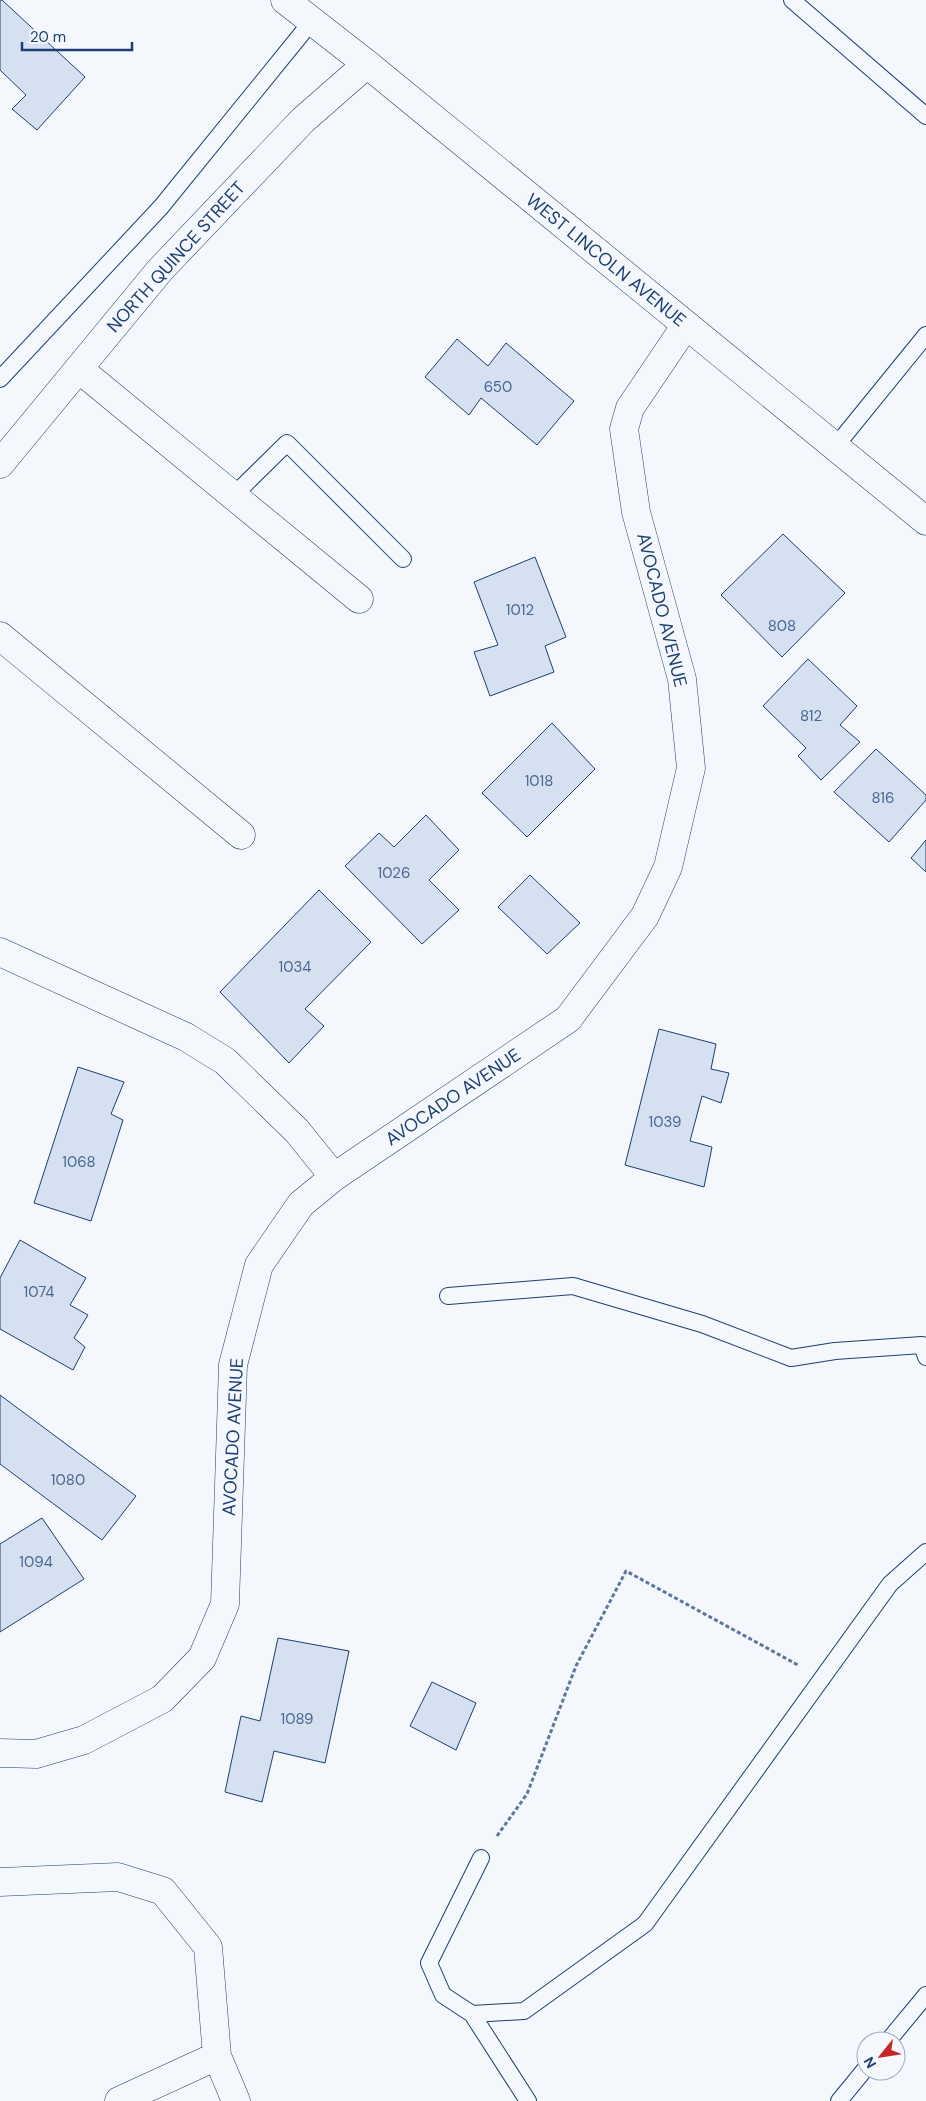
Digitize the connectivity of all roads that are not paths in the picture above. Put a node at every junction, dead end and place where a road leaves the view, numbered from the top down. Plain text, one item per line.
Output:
1 (286, 0) edge
2 (792, 0) edge
3 (312, 21) junction
4 (368, 64) junction
5 (926, 116) edge
6 (686, 326) junction
7 (926, 335) edge
8 (79, 369) junction
9 (0, 379) edge
10 (835, 447) junction
11 (0, 464) edge
12 (234, 496) junction
13 (926, 521) edge
14 (403, 559) dead end
15 (359, 599) dead end
16 (0, 636) edge
17 (241, 835) dead end
18 (0, 952) edge
19 (334, 1177) junction
20 (448, 1296) dead end
21 (925, 1346) edge
22 (926, 1552) edge
23 (0, 1753) edge
24 (480, 1858) road end
25 (0, 1882) edge
26 (926, 1995) edge
27 (472, 2014) junction
28 (896, 2031) edge
29 (217, 2056) junction
30 (856, 2080) edge
31 (119, 2101) edge
32 (236, 2101) edge
33 (528, 2101) edge
34 (839, 2101) edge

1 - 3 street, WEST LINCOLN AVENUE
2 - 5 lane
3 - 4 street, WEST LINCOLN AVENUE
3 - 9 lane
4 - 6 street, WEST LINCOLN AVENUE
4 - 8 street, NORTH QUINCE STREET
6 - 10 street, WEST LINCOLN AVENUE
6 - 19 street, AVOCADO AVENUE
7 - 10 lane
8 - 11 street, NORTH QUINCE STREET
8 - 12 street
10 - 13 street, WEST LINCOLN AVENUE
12 - 14 lane
12 - 15 street
16 - 17 street
18 - 19 street
19 - 23 street, AVOCADO AVENUE
20 - 21 lane
22 - 27 lane
24 - 27 lane
25 - 29 street
26 - 28 lane
27 - 33 lane
29 - 31 street
29 - 32 street
30 - 34 lane

